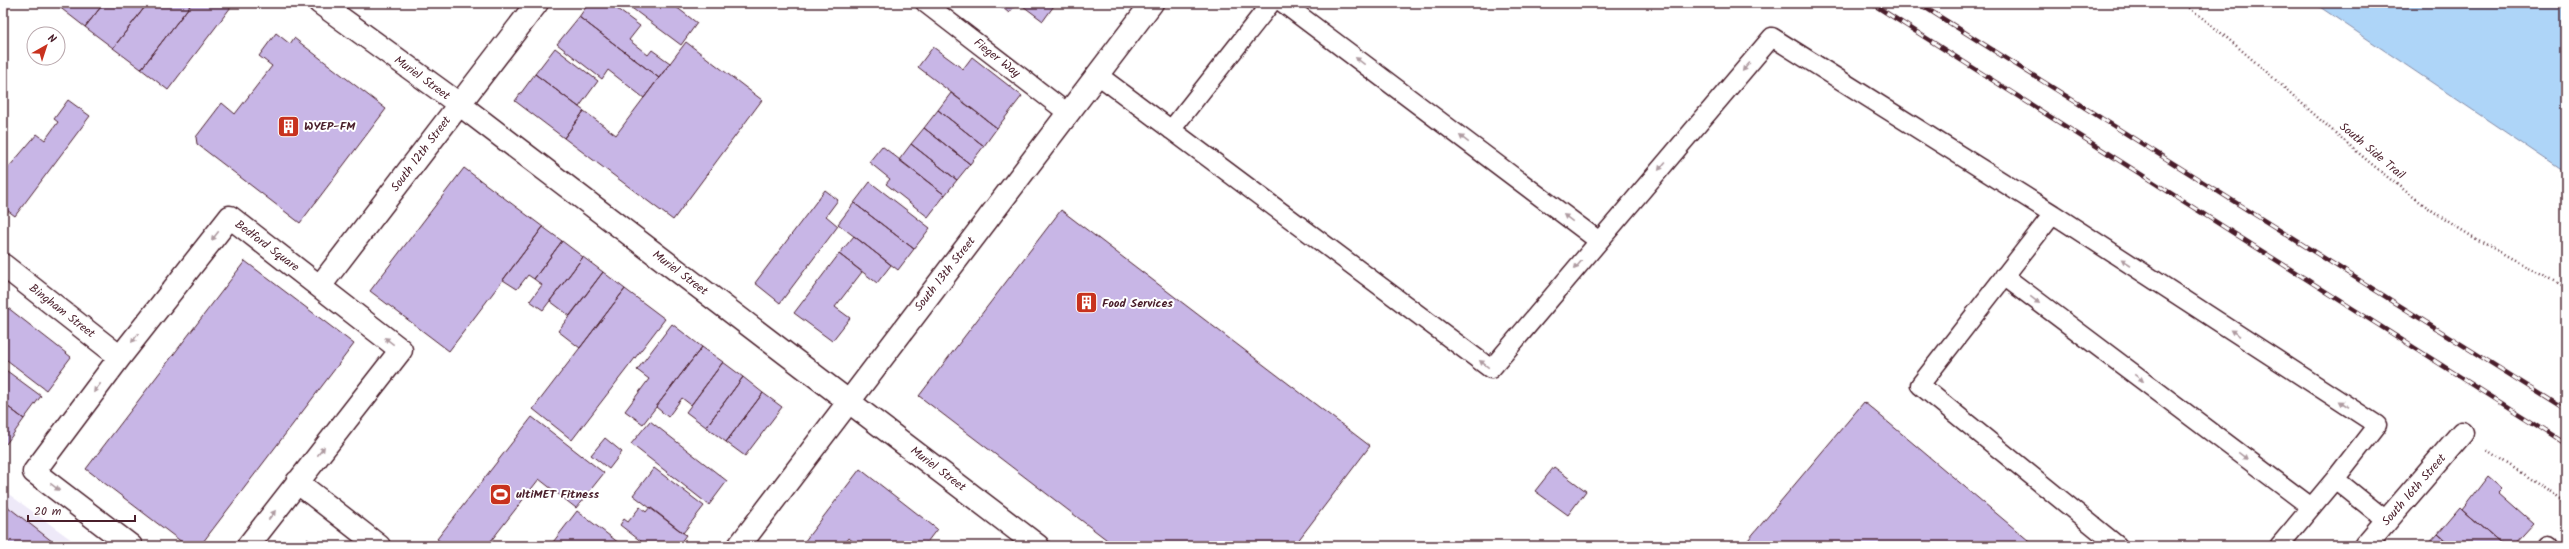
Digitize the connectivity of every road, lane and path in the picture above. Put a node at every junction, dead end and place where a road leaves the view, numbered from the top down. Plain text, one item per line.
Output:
1 (320, 3) edge
2 (538, 3) edge
3 (925, 3) edge
4 (1152, 3) edge
5 (1271, 3) edge
6 (1284, 3) edge
7 (2183, 3) edge
8 (1098, 75) junction
9 (459, 104) junction
10 (1069, 114) junction
11 (1170, 130) junction
12 (2053, 214) junction
13 (1599, 241) junction
14 (3, 265) edge
15 (2004, 276) junction
16 (320, 286) junction
17 (2566, 288) edge
18 (120, 357) junction
19 (847, 402) junction
20 (2462, 433) joint
21 (2334, 479) junction
22 (297, 482) junction
23 (2566, 503) edge
24 (2311, 507) junction
25 (2387, 521) junction
26 (125, 544) edge
27 (248, 546) edge
28 (379, 546) edge
29 (739, 546) edge
30 (1038, 546) edge
31 (2118, 546) edge
32 (2279, 546) edge
33 (2365, 546) edge

1 - 9 street, Muriel Street
2 - 9 street, South 12th Street
3 - 10 lane, Fieger Way
4 - 8 street, South 13th Street
5 - 11 lane
13 -> 6 lane
7 - 17 path, South Side Trail
8 - 10 street, South 13th Street
8 - 11 lane
9 - 16 street, South 12th Street
9 - 19 street, Muriel Street
10 - 19 street, South 13th Street
13 -> 11 lane
12 -> 13 lane
12 - 15 lane
21 -> 12 lane
14 - 18 street, Bingham Street
15 -> 24 lane
15 - 31 lane
16 -> 18 street, Bedford Square
22 -> 16 street, Bedford Square
18 -> 26 street, Bedford Square
19 - 29 street, South 13th Street
19 - 30 street, Muriel Street
20 - 23 path
20 - 25 street, South 16th Street
21 - 24 lane
21 - 25 lane
27 -> 22 street, Bedford Square
22 - 28 street
24 - 32 lane
25 - 33 street, South 16th Street

